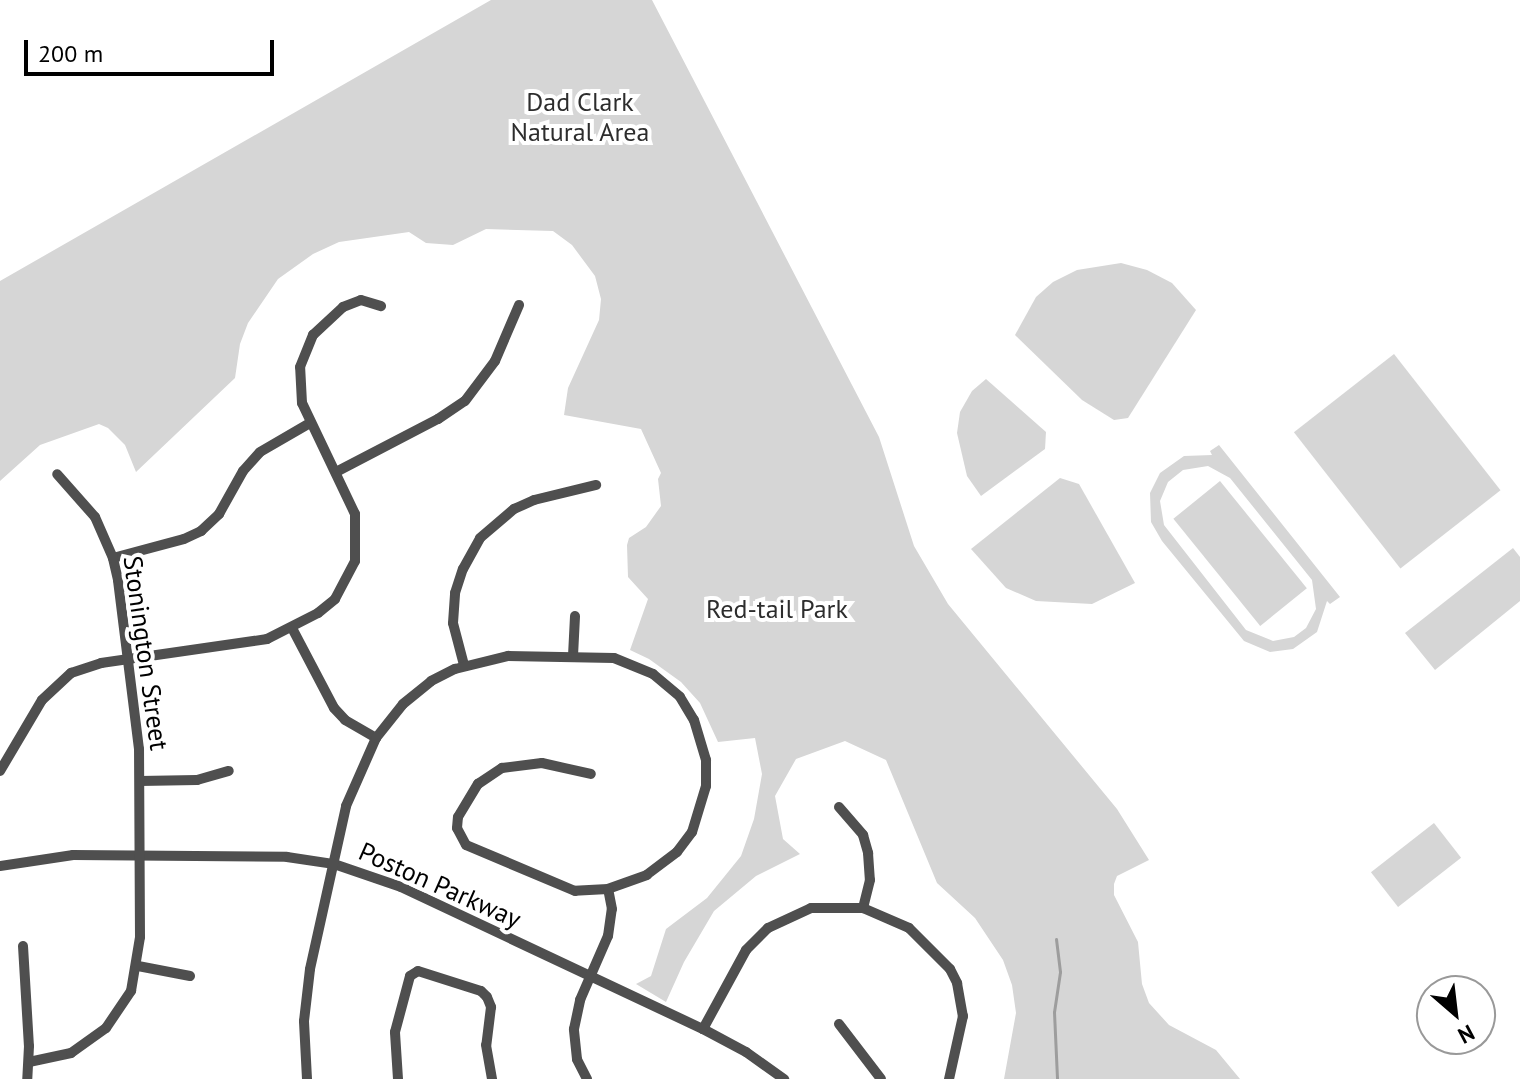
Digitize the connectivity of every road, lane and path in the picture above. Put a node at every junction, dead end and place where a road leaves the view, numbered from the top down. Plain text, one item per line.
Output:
1 (519, 305) dead end
2 (381, 306) dead end
3 (310, 423) junction
4 (336, 472) junction
5 (57, 474) dead end
6 (596, 485) dead end
7 (113, 558) junction
8 (575, 616) dead end
9 (292, 628) junction
10 (573, 656) junction
11 (128, 660) junction
12 (464, 665) junction
13 (376, 738) junction
14 (0, 771) edge
15 (229, 771) dead end
16 (591, 774) dead end
17 (140, 781) junction
18 (839, 807) dead end
19 (140, 855) junction
20 (334, 864) junction
21 (0, 866) edge
22 (608, 889) junction
23 (863, 908) junction
24 (23, 946) dead end
25 (138, 966) junction
26 (190, 976) dead end
27 (589, 977) junction
28 (839, 1024) dead end
29 (703, 1029) junction
30 (29, 1062) junction
31 (27, 1079) edge
32 (307, 1079) edge
33 (398, 1079) edge
34 (492, 1079) edge
35 (587, 1079) edge
36 (784, 1079) edge
37 (881, 1079) edge
38 (949, 1079) edge

1 - 4 street
2 - 3 street
3 - 4 street
3 - 7 street
4 - 9 street
5 - 7 street, Stonington Street
6 - 12 street
7 - 11 street, Stonington Street
8 - 10 street
9 - 11 street
9 - 13 street
10 - 12 street
10 - 22 street
11 - 14 street
11 - 17 street, Stonington Street
12 - 13 street
13 - 20 street
15 - 17 street
16 - 22 street
17 - 19 street, Stonington Street
18 - 23 street
19 - 20 street, Poston Parkway
19 - 21 street, Poston Parkway
19 - 25 street, Stonington Street
20 - 27 street, Poston Parkway
20 - 32 street
22 - 27 street
23 - 29 street
23 - 38 street
24 - 30 street
25 - 26 street
25 - 30 street, Stonington Street
27 - 29 street, Poston Parkway
27 - 35 street
28 - 37 street
29 - 36 street, Poston Parkway
30 - 31 street
33 - 34 street

